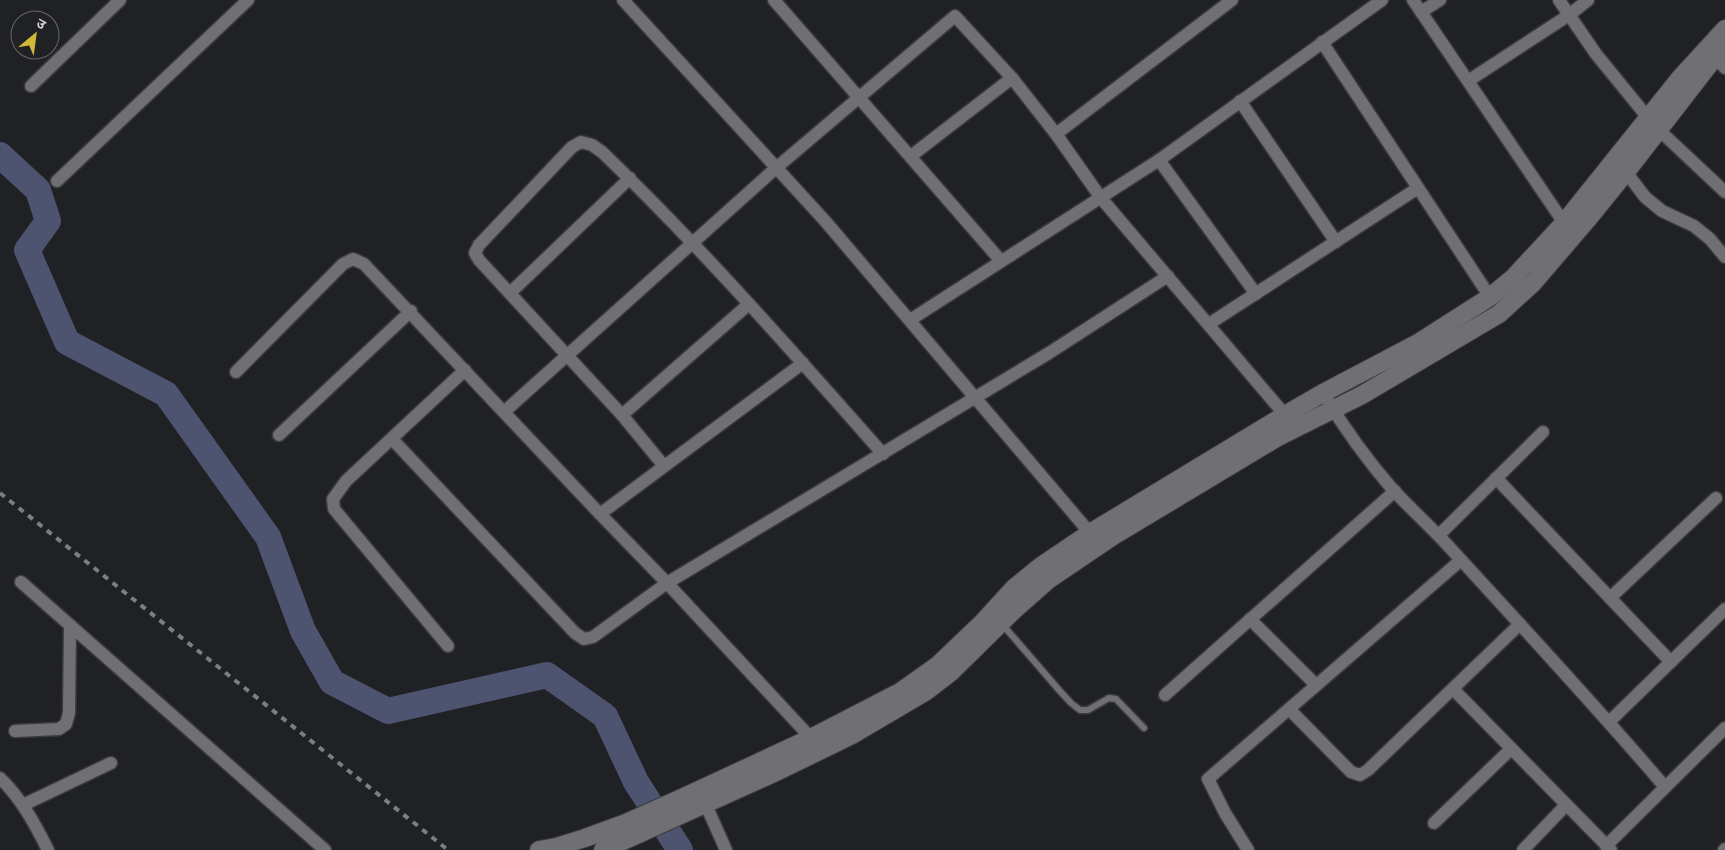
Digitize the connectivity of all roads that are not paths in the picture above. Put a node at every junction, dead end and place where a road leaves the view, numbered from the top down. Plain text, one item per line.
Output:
1 (120, 0) edge
2 (248, 0) edge
3 (623, 0) edge
4 (774, 0) edge
5 (1232, 0) edge
6 (1382, 0) edge
7 (1413, 0) edge
8 (1440, 0) edge
9 (1559, 0) edge
10 (1588, 0) edge
11 (236, 5) edge
12 (1421, 12) junction
13 (1569, 15) junction
14 (1725, 30) edge
15 (1322, 42) junction
16 (1722, 58) edge
17 (1012, 78) junction
18 (1468, 81) junction
19 (31, 86) dead end
20 (859, 98) junction
21 (1240, 101) junction
22 (1654, 125) junction
23 (1056, 134) junction
24 (912, 156) junction
25 (1159, 160) junction
26 (776, 168) junction
27 (1626, 172) junction
28 (630, 178) junction
29 (57, 181) dead end
30 (1418, 188) junction
31 (1725, 192) edge
32 (1101, 198) junction
33 (1564, 223) junction
34 (1336, 242) junction
35 (693, 243) junction
36 (1725, 257) edge
37 (1002, 261) junction
38 (1168, 276) junction
39 (510, 293) junction
40 (1256, 294) junction
41 (1490, 296) junction
42 (750, 304) junction
43 (411, 311) junction
44 (910, 320) junction
45 (1209, 324) junction
46 (567, 355) junction
47 (803, 363) junction
48 (465, 370) junction
49 (236, 372) dead end
50 (1323, 393) junction
51 (975, 397) junction
52 (1333, 409) junction
53 (504, 412) junction
54 (622, 415) junction
55 (1285, 415) junction
56 (1543, 432) dead end
57 (279, 435) dead end
58 (392, 439) junction
59 (883, 454) junction
60 (664, 466) junction
61 (1496, 478) junction
62 (1395, 491) junction
63 (1716, 498) dead end
64 (600, 514) junction
65 (1090, 533) junction
66 (1439, 535) junction
67 (1461, 560) junction
68 (21, 582) dead end
69 (667, 583) junction
70 (1610, 598) junction
71 (1725, 609) edge
72 (1250, 619) junction
73 (1001, 623) junction
74 (1520, 624) junction
75 (70, 625) junction
76 (448, 646) dead end
77 (1671, 662) junction
78 (1316, 685) junction
79 (1453, 689) junction
80 (1165, 695) dead end
81 (1289, 709) junction
82 (1610, 722) junction
83 (1144, 728) dead end
84 (1725, 728) edge
85 (15, 731) dead end
86 (811, 738) junction
87 (1510, 749) junction
88 (111, 763) dead end
89 (0, 778) edge
90 (1665, 787) junction
91 (694, 804) junction
92 (23, 805) junction
93 (1566, 805) junction
94 (1434, 823) dead end
95 (627, 831) junction
96 (1608, 848) edge
97 (48, 850) edge
98 (325, 850) edge
99 (539, 850) edge
100 (603, 850) edge
101 (726, 850) edge
102 (1248, 850) edge
103 (1523, 850) edge

1 - 19 street
2 - 11 street
3 - 26 street
4 - 20 street
5 - 23 street
6 - 15 street
7 - 12 street
8 - 12 street
9 - 13 street
10 - 13 street
11 - 29 street
12 - 18 street
13 - 18 street
13 - 22 street
14 - 22 street
15 - 21 street
15 - 30 street
16 - 22 street
17 - 20 street
17 - 23 street
17 - 24 street
18 - 33 street
20 - 24 street
20 - 26 street
21 - 25 street
21 - 34 street
22 - 27 street
22 - 31 street
22 - 33 street
23 - 32 street
24 - 37 street
25 - 32 street
25 - 40 street
26 - 35 street
26 - 44 street
27 - 36 street
27 - 52 street
28 - 35 street
28 - 39 street
28 - 39 street
30 - 34 street
30 - 41 street
32 - 37 street
32 - 38 street
33 - 41 street
34 - 40 street
35 - 42 street
35 - 46 street
37 - 44 street
38 - 45 street
38 - 51 street
39 - 46 street
40 - 45 street
41 - 50 street
42 - 47 street
42 - 54 street
43 - 48 street
43 - 49 street
43 - 57 street
44 - 51 street
45 - 55 street
46 - 53 street
46 - 54 street
47 - 59 street
47 - 60 street
48 - 53 street
48 - 58 street
50 - 52 street
50 - 55 street
51 - 59 street
51 - 65 street
52 - 62 street
52 - 73 street
53 - 64 street
54 - 60 street
55 - 65 street
56 - 61 street
58 - 69 street
58 - 76 street
59 - 69 street
60 - 64 street
61 - 66 street
61 - 70 street
62 - 66 street
62 - 72 street
63 - 70 street
64 - 69 street
65 - 86 street
66 - 67 street
67 - 74 street
67 - 78 street
68 - 75 street
69 - 86 street
70 - 77 street
71 - 77 street
72 - 78 street
72 - 80 street
73 - 83 lane
73 - 91 street
74 - 79 street
74 - 82 street
75 - 85 street
75 - 98 street
77 - 82 street
78 - 81 street
79 - 81 street
79 - 87 street
81 - 102 street
82 - 90 street
84 - 90 street
86 - 91 street
87 - 93 street
87 - 94 street
88 - 92 street
89 - 92 street
90 - 96 street
91 - 95 street
91 - 101 street
92 - 97 street
93 - 96 street
93 - 103 street
95 - 99 street
95 - 100 street

